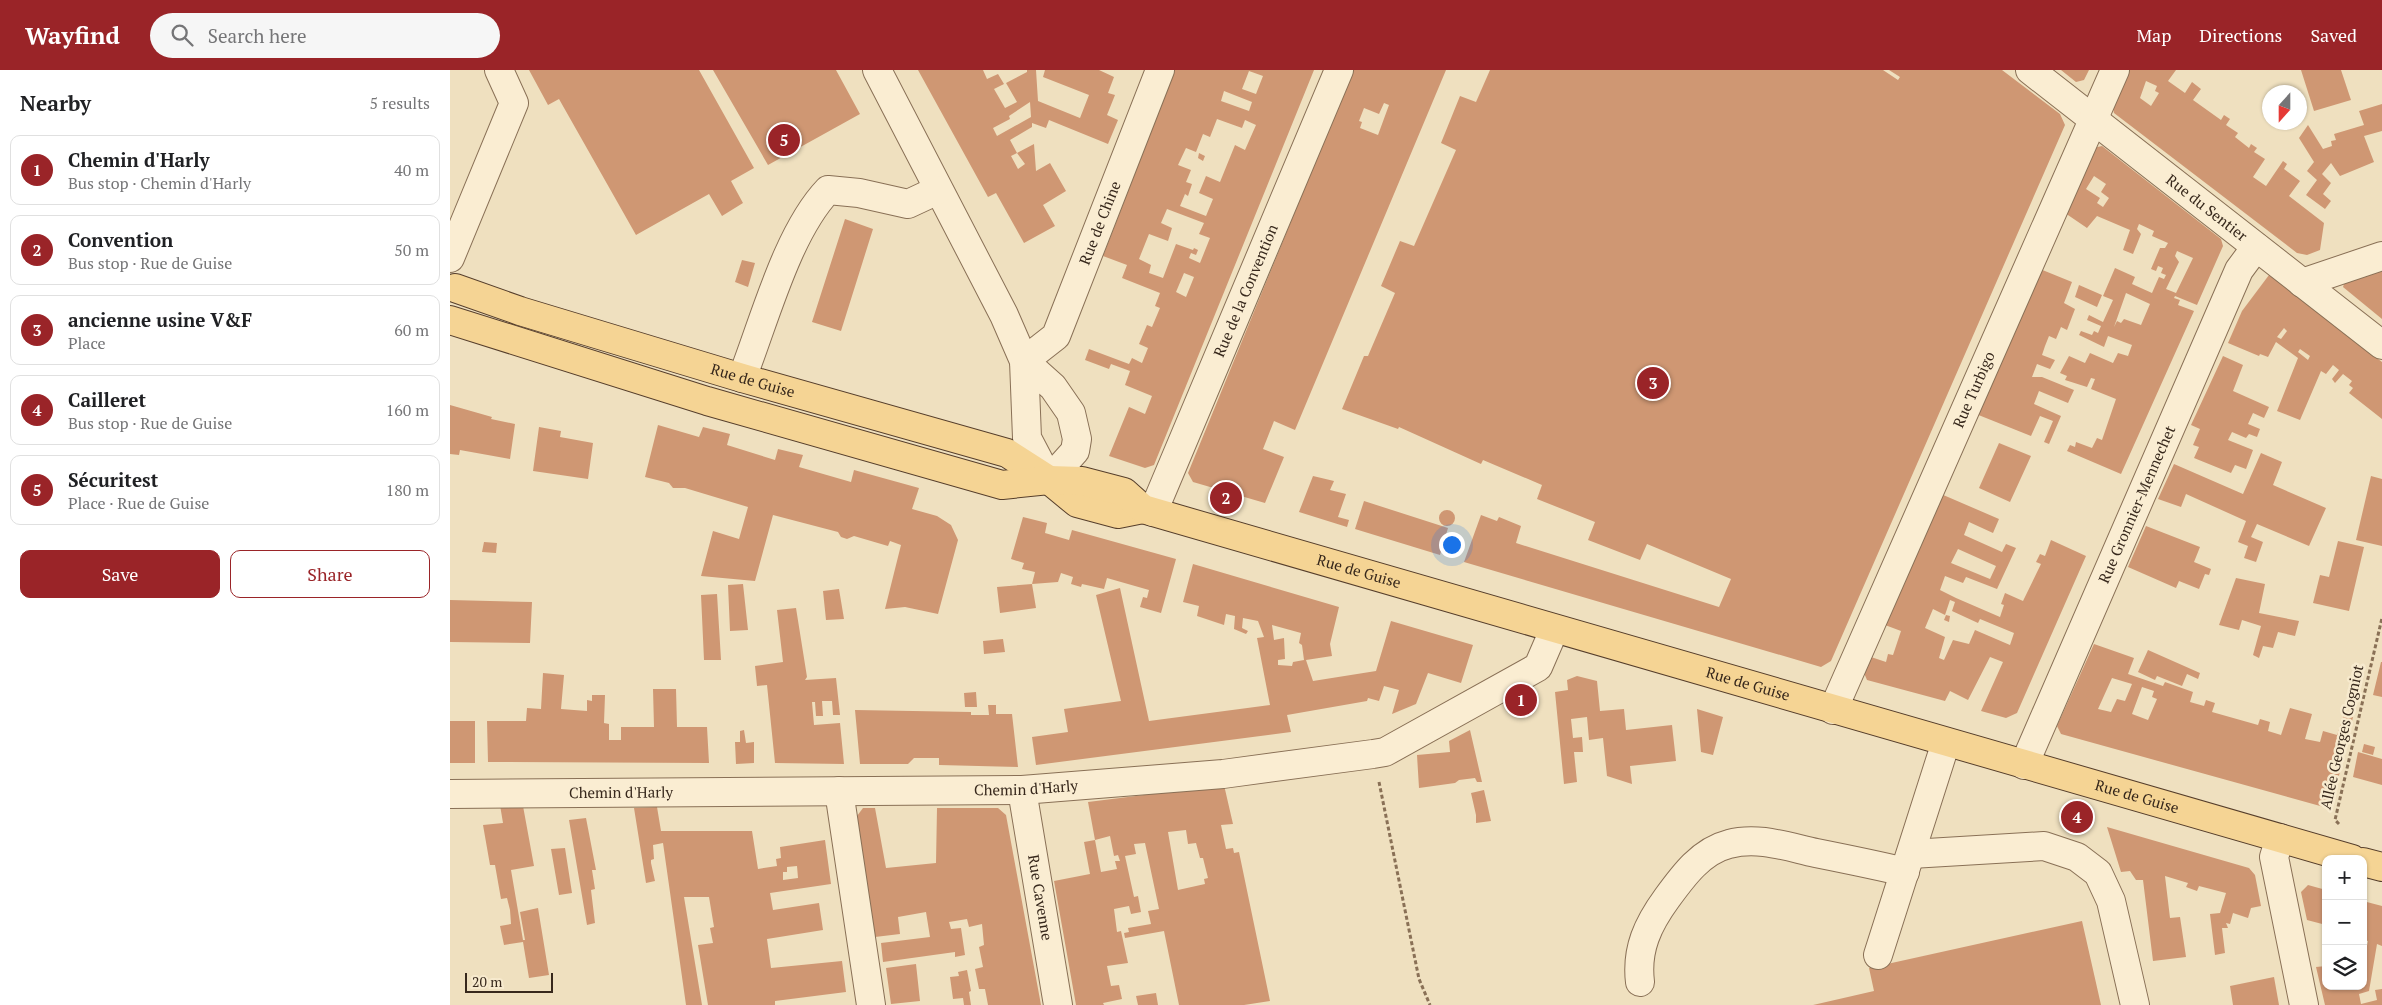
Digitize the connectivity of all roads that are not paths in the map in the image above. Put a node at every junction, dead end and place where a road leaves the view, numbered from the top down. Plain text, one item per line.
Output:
1 (499, 70) edge
2 (877, 70) edge
3 (1160, 70) edge
4 (1339, 70) edge
5 (2030, 70) edge
6 (2115, 70) edge
7 (2094, 118) junction
8 (938, 190) junction
9 (2256, 247) junction
10 (2382, 256) edge
11 (450, 258) edge
12 (2302, 283) junction
13 (452, 294) edge
14 (450, 320) edge
15 (2382, 345) edge
16 (1024, 361) junction
17 (742, 378) junction
18 (1049, 480) junction
19 (1148, 510) junction
20 (1554, 630) junction
21 (1833, 710) junction
22 (1946, 742) junction
23 (2024, 765) junction
24 (1022, 790) junction
25 (839, 791) junction
26 (450, 794) edge
27 (2280, 838) junction
28 (2340, 855) edge
29 (1908, 863) junction
30 (2367, 863) edge
31 (2382, 867) edge
32 (1878, 955) dead end
33 (1640, 982) dead end
34 (870, 1005) edge
35 (1058, 1005) edge
36 (2135, 1005) edge
37 (2304, 1005) edge

1 - 11 street
2 - 8 street
3 - 16 street, Rue de Chine
4 - 19 street, Rue de la Convention
5 - 7 street, Rue du Sentier
6 - 7 street, Rue Turbigo
7 - 9 street, Rue du Sentier
7 - 21 street, Rue Turbigo
8 - 16 street
8 - 17 street
9 - 12 street, Rue du Sentier
9 - 23 street, Rue Gronnier-Mennechet
10 - 12 street
12 - 15 street, Rue du Sentier
13 - 17 main road, Rue de Guise
14 - 18 main road, Rue de Guise
16 - 18 street
16 - 18 street
17 - 18 main road, Rue de Guise
18 - 19 main road, Rue de Guise
19 - 20 main road, Rue de Guise
20 - 21 main road, Rue de Guise
20 - 24 street, Chemin d'Harly
21 - 22 main road, Rue de Guise
22 - 23 main road, Rue de Guise
22 - 29 street
23 - 27 main road, Rue de Guise
24 - 25 street, Chemin d'Harly
24 - 35 street, Rue Cavenne
25 - 26 street, Chemin d'Harly
25 - 34 street
27 - 28 main road, Rue de Guise
27 - 37 street
29 - 32 street
29 - 33 street
29 - 36 street
30 - 31 main road, Rue de Guise

